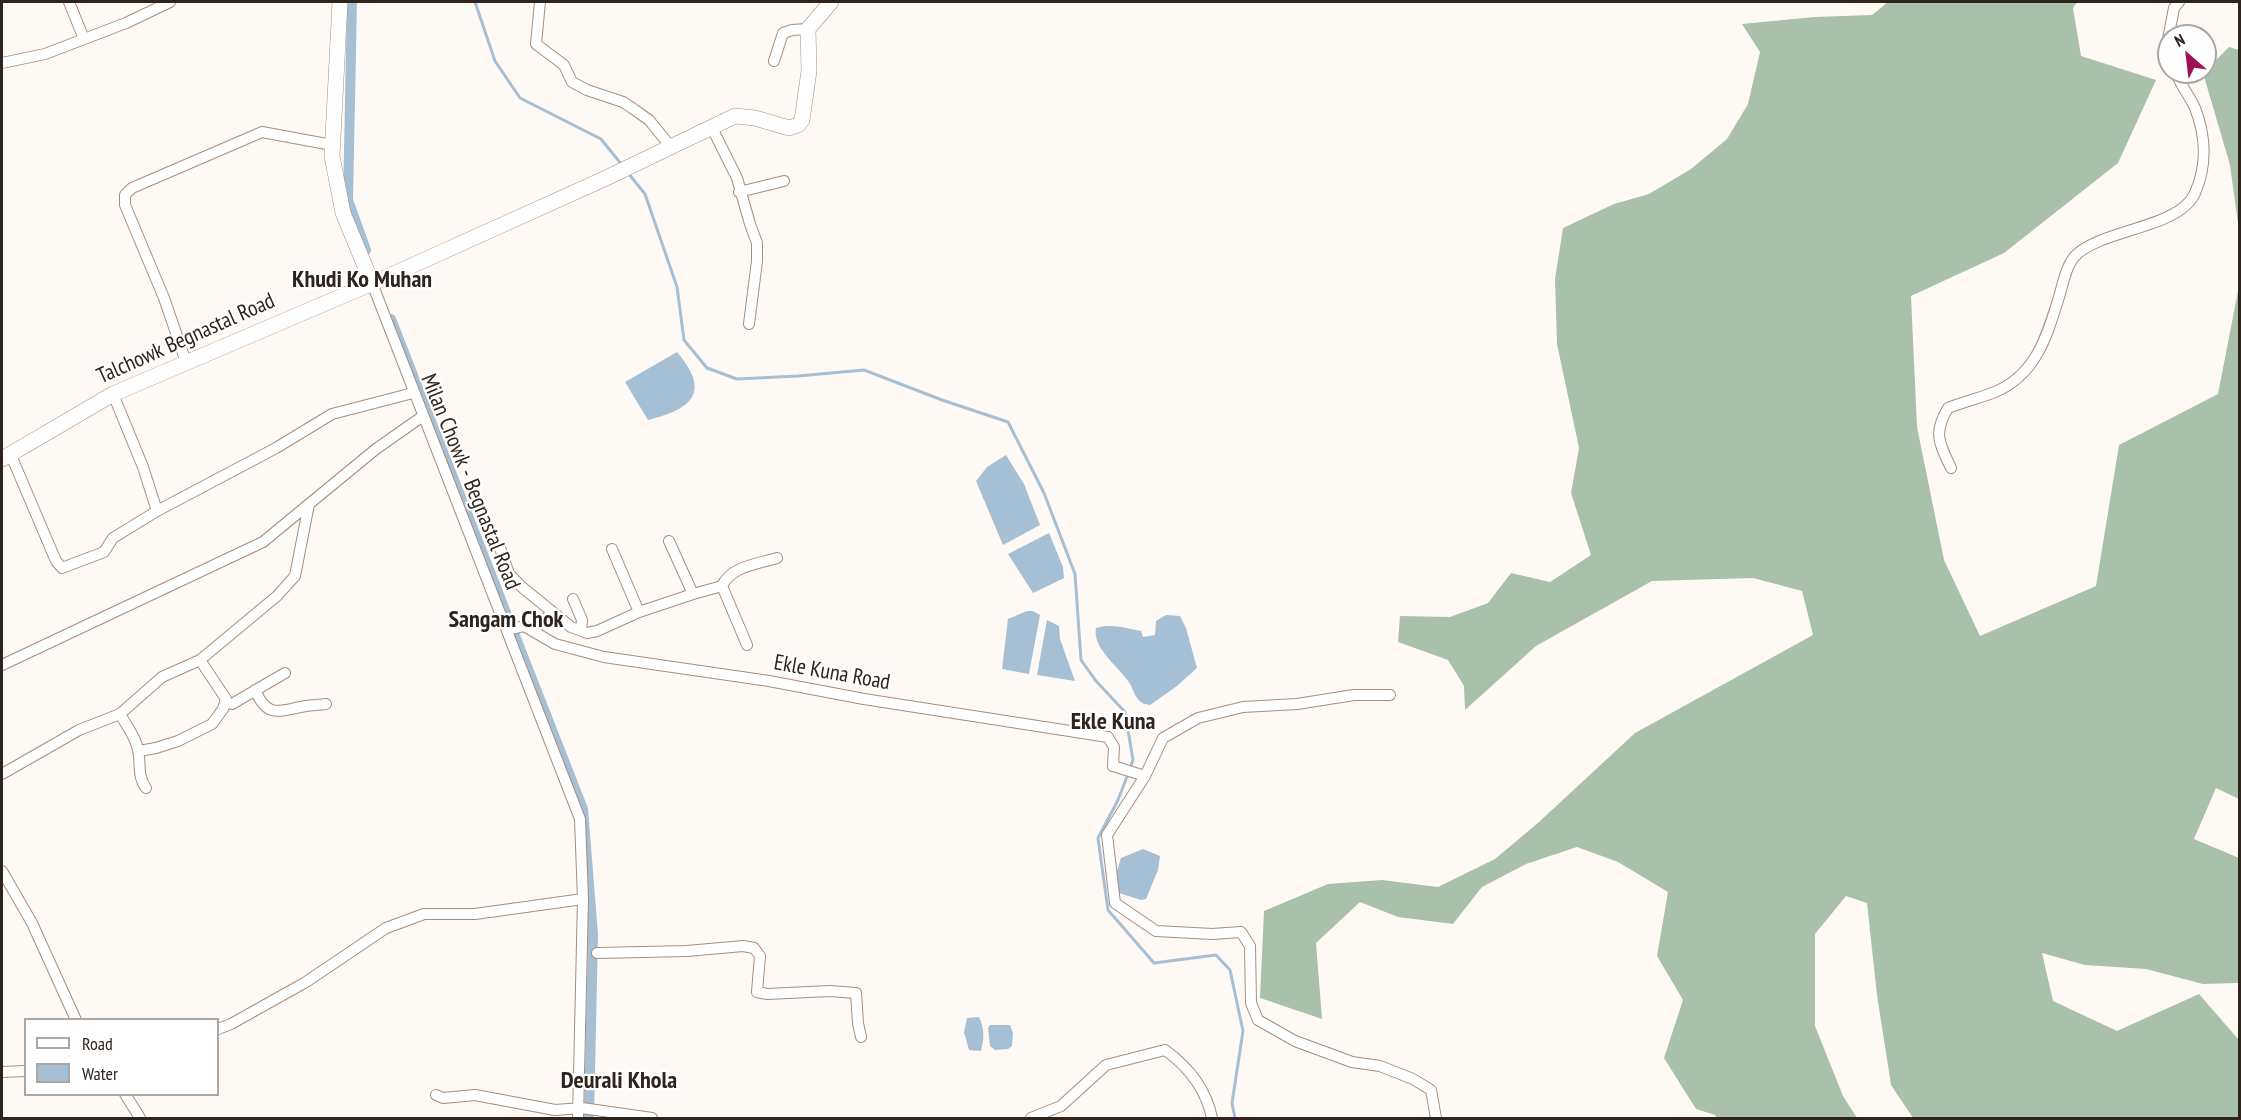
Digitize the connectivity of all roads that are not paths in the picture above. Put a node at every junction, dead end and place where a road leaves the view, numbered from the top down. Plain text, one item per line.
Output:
1 (69, 2) edge
2 (170, 2) edge
3 (340, 2) edge
4 (540, 2) edge
5 (831, 2) edge
6 (2179, 2) edge
7 (2171, 24) edge
8 (808, 29) junction
9 (84, 39) junction
10 (774, 61) dead end
11 (2, 63) edge
12 (2182, 84) edge
13 (712, 128) junction
14 (332, 146) junction
15 (671, 147) junction
16 (784, 181) dead end
17 (740, 192) junction
18 (372, 283) junction
19 (749, 324) dead end
20 (186, 362) junction
21 (413, 393) junction
22 (113, 394) junction
23 (423, 416) junction
24 (6, 456) edge
25 (1950, 468) dead end
26 (309, 504) junction
27 (157, 511) junction
28 (669, 541) dead end
29 (500, 548) dead end
30 (612, 549) dead end
31 (777, 558) dead end
32 (722, 586) junction
33 (693, 594) junction
34 (573, 599) dead end
35 (639, 612) junction
36 (552, 613) junction
37 (528, 629) junction
38 (507, 630) junction
39 (580, 630) junction
40 (747, 645) dead end
41 (200, 660) junction
42 (2, 665) edge
43 (285, 673) dead end
44 (255, 690) junction
45 (1390, 695) dead end
46 (225, 702) junction
47 (326, 704) dead end
48 (120, 714) junction
49 (139, 751) junction
50 (2, 774) edge
51 (1145, 776) junction
52 (147, 788) dead end
53 (2, 871) edge
54 (583, 899) junction
55 (597, 953) dead end
56 (75, 1018) edge
57 (219, 1029) edge
58 (861, 1036) dead end
59 (24, 1071) edge
60 (2, 1072) edge
61 (436, 1095) dead end
62 (126, 1096) edge
63 (579, 1111) edge
64 (140, 1119) edge
65 (652, 1119) edge
66 (1032, 1119) edge
67 (1212, 1119) edge
68 (1436, 1119) edge

1 - 9 street
2 - 9 street
3 - 14 main road
4 - 15 street
5 - 8 main road
6 - 7 street
8 - 10 street
8 - 13 main road, Talchowk Begnastal Road
9 - 11 street
12 - 25 street
13 - 15 main road, Talchowk Begnastal Road
13 - 17 street
14 - 18 main road
14 - 20 street
15 - 18 main road, Talchowk Begnastal Road
16 - 17 street
17 - 19 street
18 - 20 main road, Talchowk Begnastal Road
18 - 21 street, Milan Chowk - Begnastal Road
20 - 22 main road, Talchowk Begnastal Road
21 - 23 street, Milan Chowk - Begnastal Road
21 - 27 street
22 - 24 main road, Talchowk Begnastal Road
22 - 27 street
23 - 26 street
23 - 38 street, Milan Chowk - Begnastal Road
24 - 27 street
26 - 41 street
26 - 42 street
28 - 33 street
29 - 36 street
30 - 35 street
31 - 32 street
32 - 33 street
32 - 40 street
33 - 35 street
34 - 39 street
35 - 39 street
36 - 37 street
36 - 39 street
37 - 38 street
37 - 51 street, Ekle Kuna Road
38 - 54 street, Milan Chowk - Begnastal Road
41 - 46 street
41 - 48 street
43 - 44 street
44 - 46 street
44 - 47 street
45 - 51 street
46 - 49 street
48 - 49 street
48 - 50 street
49 - 52 street
51 - 68 street
53 - 56 street
54 - 57 street
54 - 63 street, Milan Chowk - Begnastal Road
55 - 58 street
59 - 60 street
61 - 63 street
62 - 64 street
63 - 65 street
66 - 67 street

